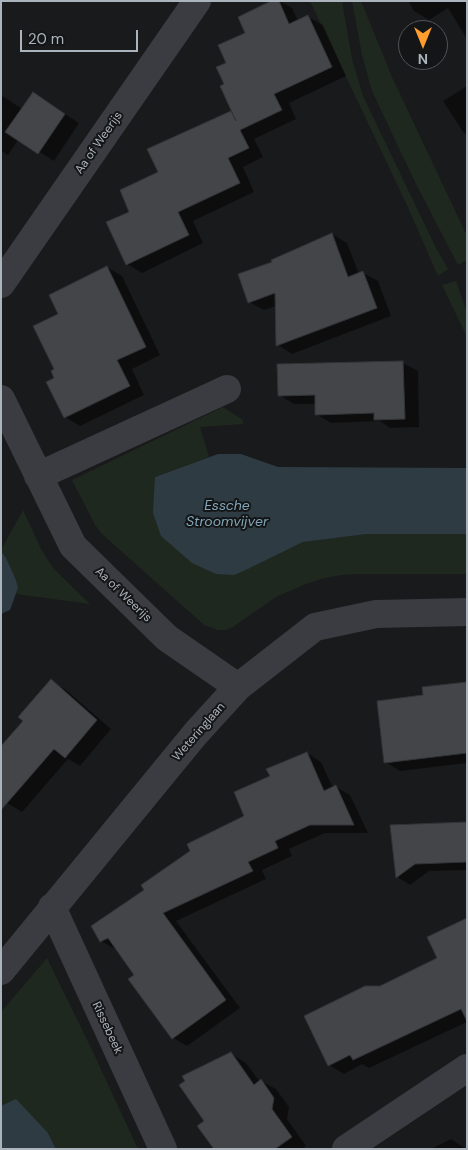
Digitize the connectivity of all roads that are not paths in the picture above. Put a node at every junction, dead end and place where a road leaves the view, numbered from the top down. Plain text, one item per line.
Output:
1 (197, 1) edge
2 (1, 284) edge
3 (228, 390) dead end
4 (1, 399) edge
5 (38, 476) junction
6 (467, 612) edge
7 (238, 687) junction
8 (52, 908) junction
9 (1, 971) edge
10 (467, 1068) edge
11 (163, 1149) edge
12 (346, 1149) edge

1 - 2 street, Aa of Weerijs
3 - 5 street
4 - 5 street, Aa of Weerijs
5 - 7 street, Aa of Weerijs
6 - 7 street, Weteringlaan
7 - 8 street, Weteringlaan
8 - 9 street, Weteringlaan
8 - 11 street, Rissebeek
10 - 12 street

